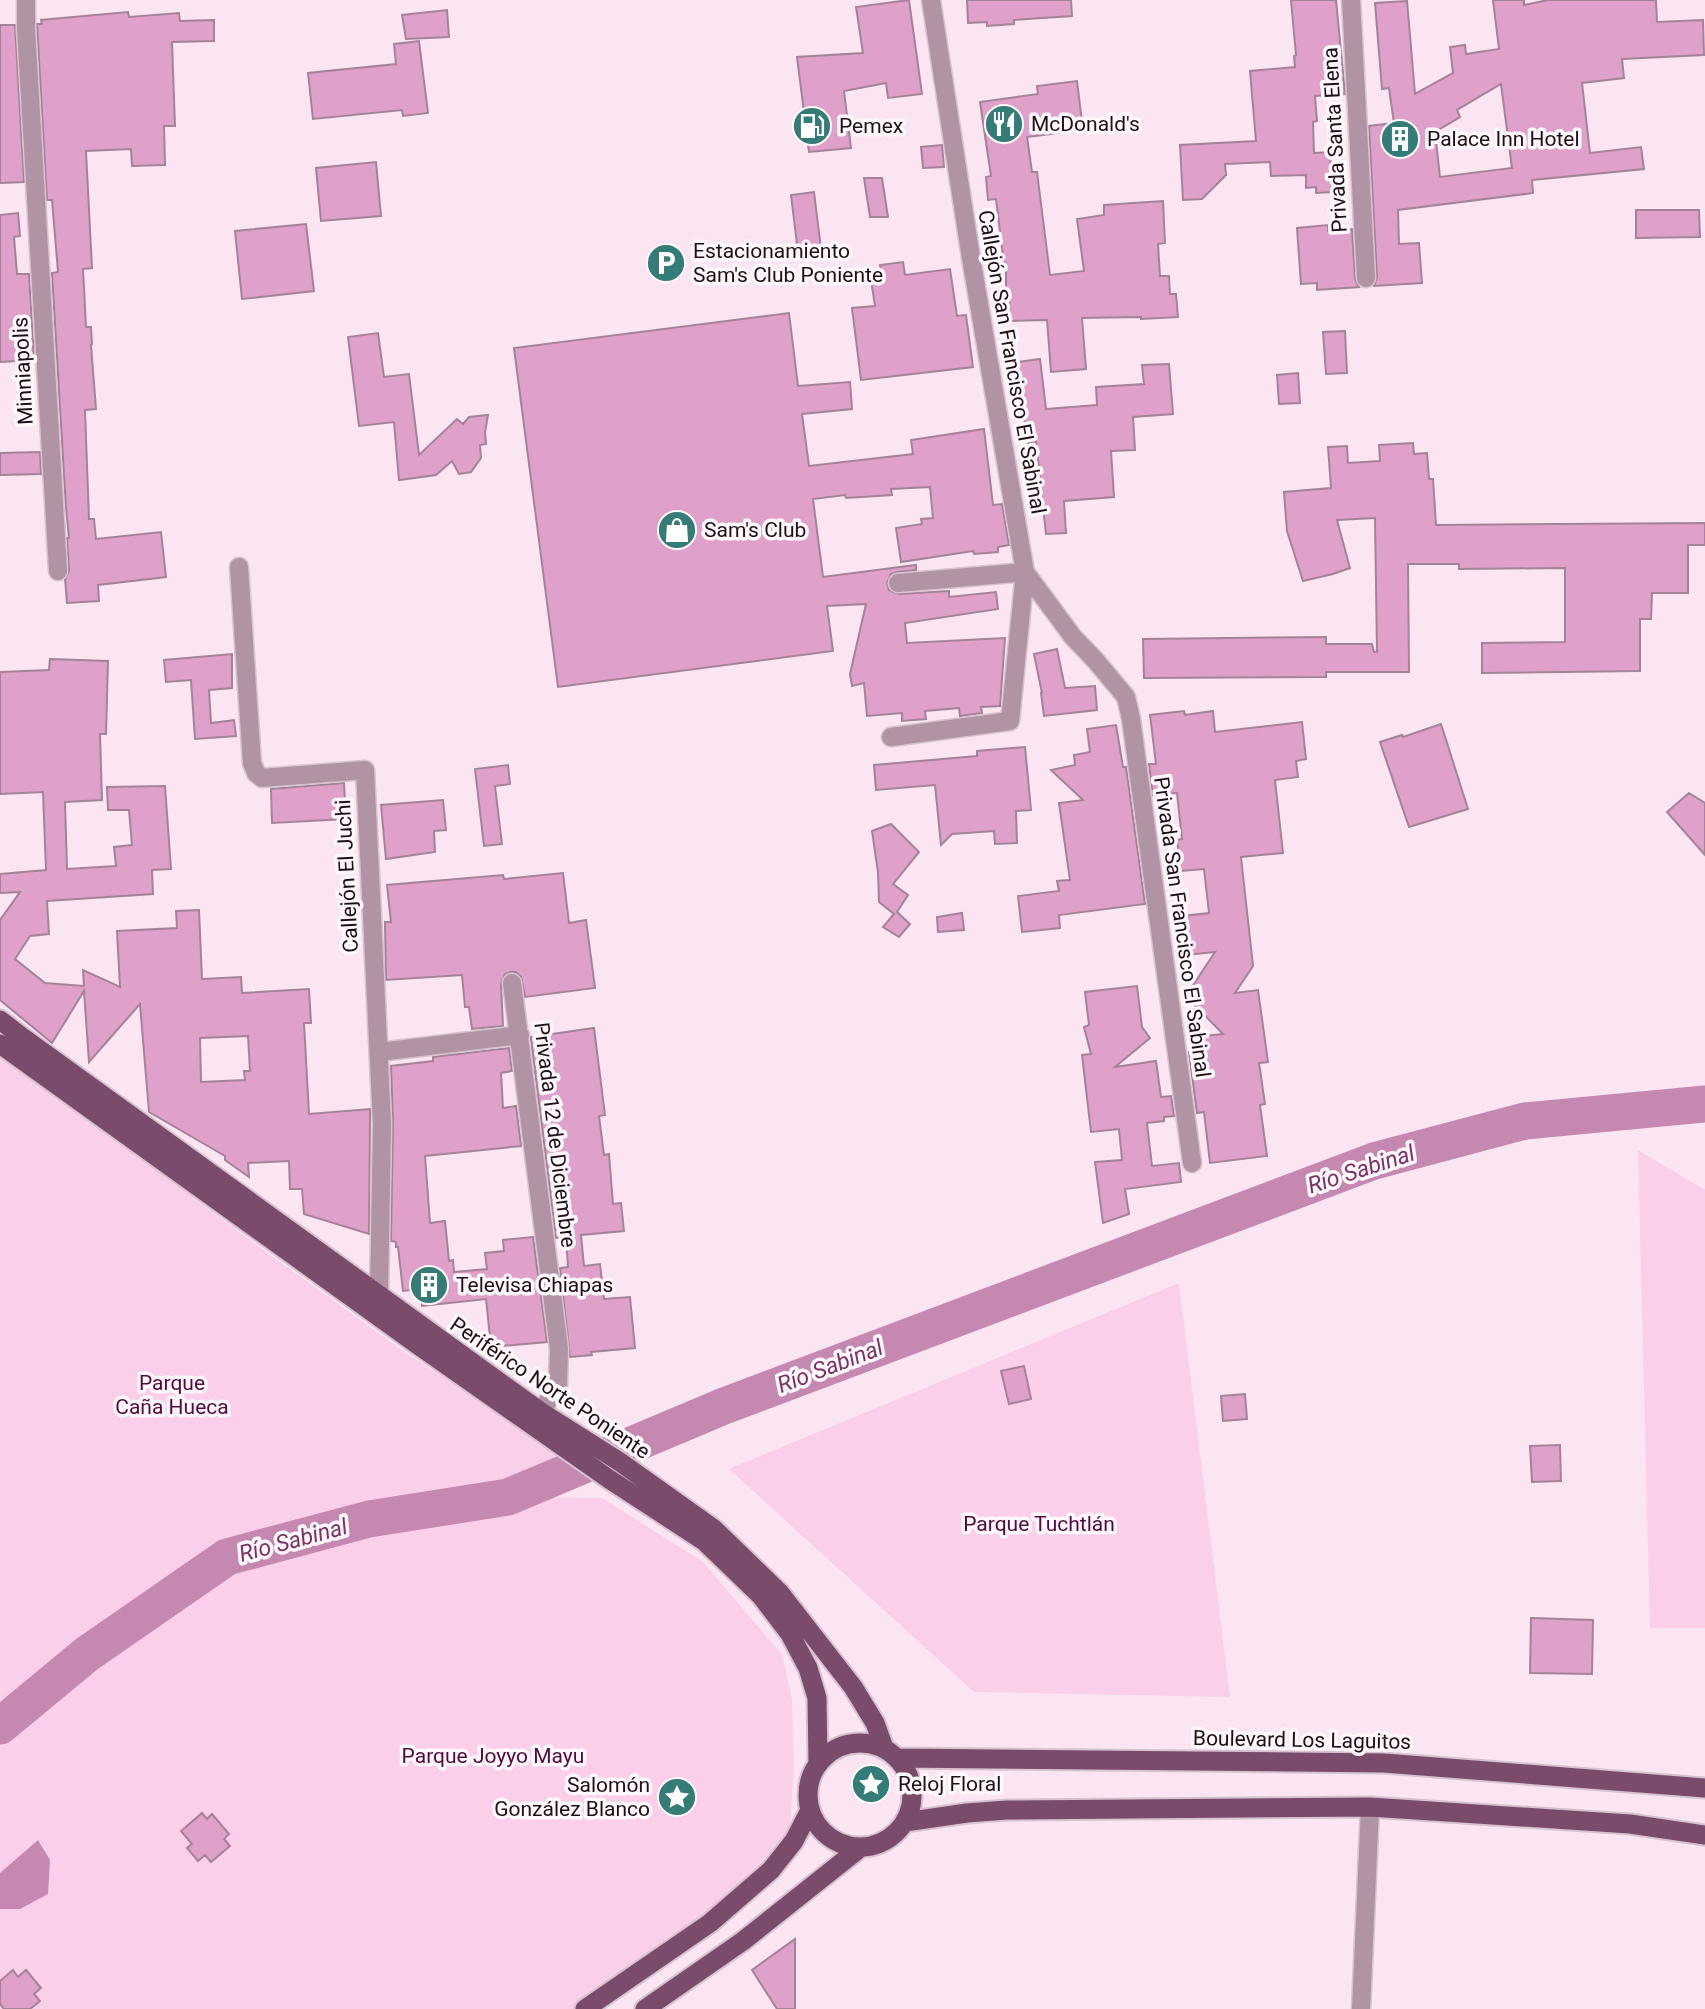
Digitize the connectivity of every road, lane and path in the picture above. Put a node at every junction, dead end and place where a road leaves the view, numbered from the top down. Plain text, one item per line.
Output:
1 (26, 0) edge
2 (931, 0) edge
3 (1350, 0) edge
4 (1366, 278) dead end
5 (239, 568) dead end
6 (58, 571) dead end
7 (1025, 572) junction
8 (898, 583) dead end
9 (1126, 697) joint
10 (891, 737) dead end
11 (512, 983) dead end
12 (0, 1020) edge
13 (520, 1035) junction
14 (0, 1044) edge
15 (379, 1052) junction
16 (1192, 1163) dead end
17 (379, 1296) junction
18 (541, 1412) junction
19 (576, 1445) junction
20 (615, 1470) junction
21 (891, 1753) junction
22 (818, 1763) junction
23 (1705, 1788) edge
24 (1370, 1807) junction
25 (810, 1810) junction
26 (905, 1822) junction
27 (1705, 1835) edge
28 (860, 1848) junction
29 (585, 2009) edge
30 (645, 2009) edge
31 (1362, 2009) edge

1 - 6 street, Minniapolis
2 - 7 street, Callejón San Francisco El Sabinal
3 - 4 street, Privada Santa Elena
5 - 15 street, Callejón El Juchi
7 - 8 street
7 - 9 street, Callejón San Francisco El Sabinal
7 - 10 street
9 - 16 street, Privada San Francisco El Sabinal
11 - 13 street, Privada 12 de Diciembre
12 - 17 main road, Periférico Norte Poniente
13 - 15 street
13 - 18 street, Privada 12 de Diciembre
14 - 19 main road, Periférico Norte Poniente
15 - 17 street, Callejón El Juchi
17 - 18 main road, Periférico Norte Poniente
18 - 19 main road, Periférico Norte Poniente
19 - 20 main road, Periférico Norte Poniente
20 - 21 main road, Periférico Norte Poniente
20 - 22 main road, Periférico Norte Poniente
21 - 22 main road
21 - 23 main road, Boulevard Los Laguitos
21 - 26 main road
22 - 25 main road
24 - 26 main road
24 - 27 main road
24 - 31 street
25 - 28 main road
25 - 29 main road
26 - 28 main road
28 - 30 main road

